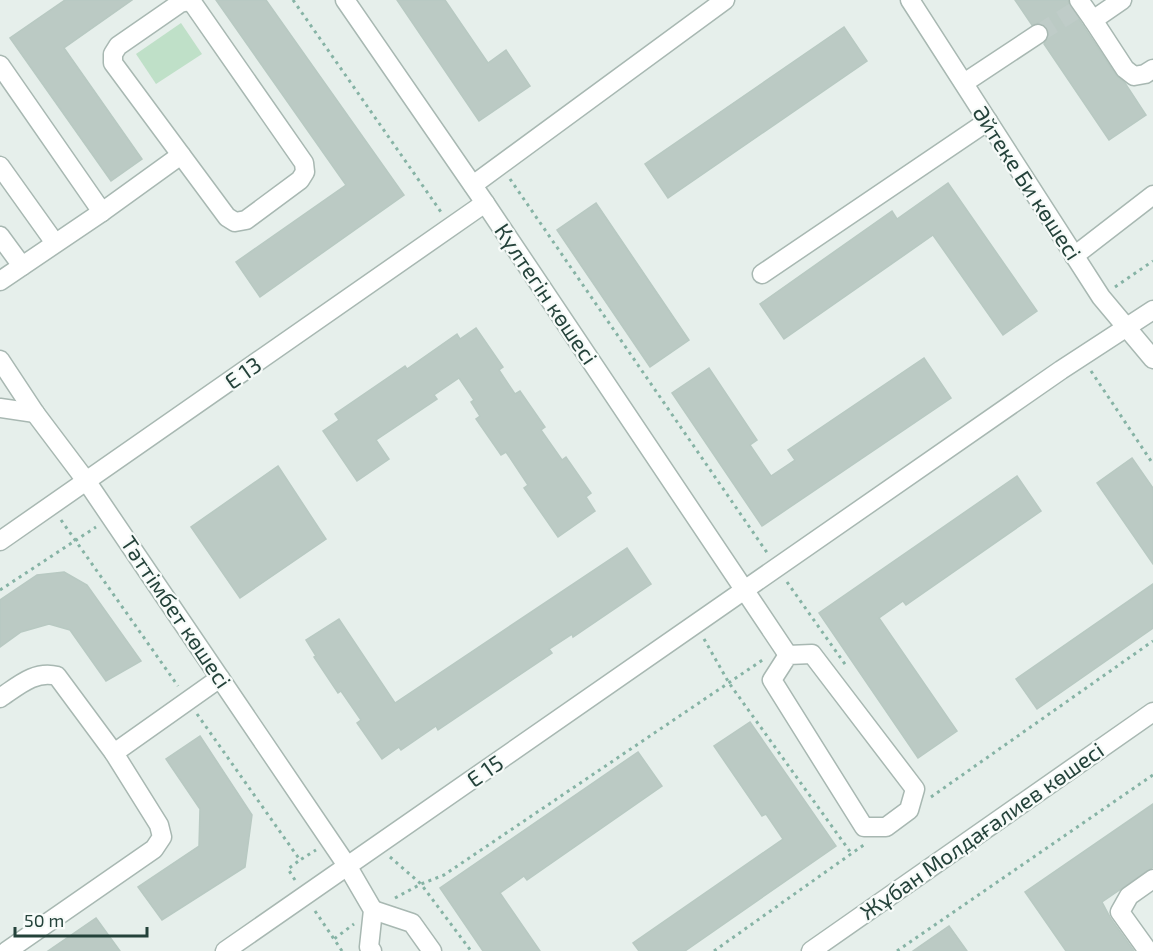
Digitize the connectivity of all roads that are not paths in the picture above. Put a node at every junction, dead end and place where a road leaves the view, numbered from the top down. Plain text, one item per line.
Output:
1 (345, 0) edge
2 (724, 0) edge
3 (910, 0) edge
4 (1122, 0) edge
5 (1079, 5) edge
6 (1093, 20) junction
7 (1038, 34) tunnel mouth
8 (0, 66) edge
9 (1153, 69) edge
10 (964, 83) junction
11 (988, 121) junction
12 (181, 155) junction
13 (0, 166) edge
14 (472, 185) junction
15 (1153, 195) edge
16 (485, 203) junction
17 (102, 212) junction
18 (0, 236) edge
19 (56, 243) junction
20 (1074, 256) junction
21 (21, 266) junction
22 (762, 274) dead end
23 (0, 281) edge
24 (1153, 310) edge
25 (1128, 327) junction
26 (1153, 358) edge
27 (0, 360) edge
28 (0, 408) edge
29 (35, 413) junction
30 (87, 482) junction
31 (0, 541) edge
32 (745, 590) junction
33 (785, 650) junction
34 (220, 678) junction
35 (0, 698) edge
36 (1153, 712) edge
37 (114, 753) junction
38 (348, 867) junction
39 (1153, 879) edge
40 (373, 910) junction
41 (8, 951) edge
42 (225, 951) edge
43 (372, 951) edge
44 (432, 951) edge
45 (811, 951) edge
46 (1148, 951) edge

1 - 14 street, Күлтегін көшесі
2 - 14 street
3 - 10 street, Әйтеке Би көшесі
4 - 6 street
5 - 6 street
6 - 9 street
7 - 10 street
8 - 17 street
10 - 11 street, Әйтеке Би көшесі
11 - 20 street, Әйтеке Би көшесі
11 - 22 street
12 - 12 street
12 - 17 street
13 - 19 street
14 - 16 street, Күлтегін көшесі
15 - 20 street
16 - 30 street, E 13
16 - 32 street, Күлтегін көшесі
17 - 19 street
18 - 21 street
19 - 21 street
20 - 25 street, Әйтеке Би көшесі
21 - 23 street
24 - 25 street, E 15
25 - 26 street, Әйтеке Би көшесі
25 - 32 street, E 15
27 - 29 street, Тәттімбет көшесі
28 - 29 street
29 - 30 street, Тәттімбет көшесі
30 - 31 street, E 13
30 - 34 street, Тәттімбет көшесі
32 - 33 street, Күлтегін көшесі
32 - 38 street, E 15
33 - 33 street
34 - 37 street
34 - 38 street, Тәттімбет көшесі
35 - 37 street
36 - 45 street, Жұбан Молдағалиев көшесі
37 - 41 street
38 - 40 street, Тәттімбет көшесі
38 - 42 street, E 15
39 - 46 street
40 - 43 street
40 - 44 street

